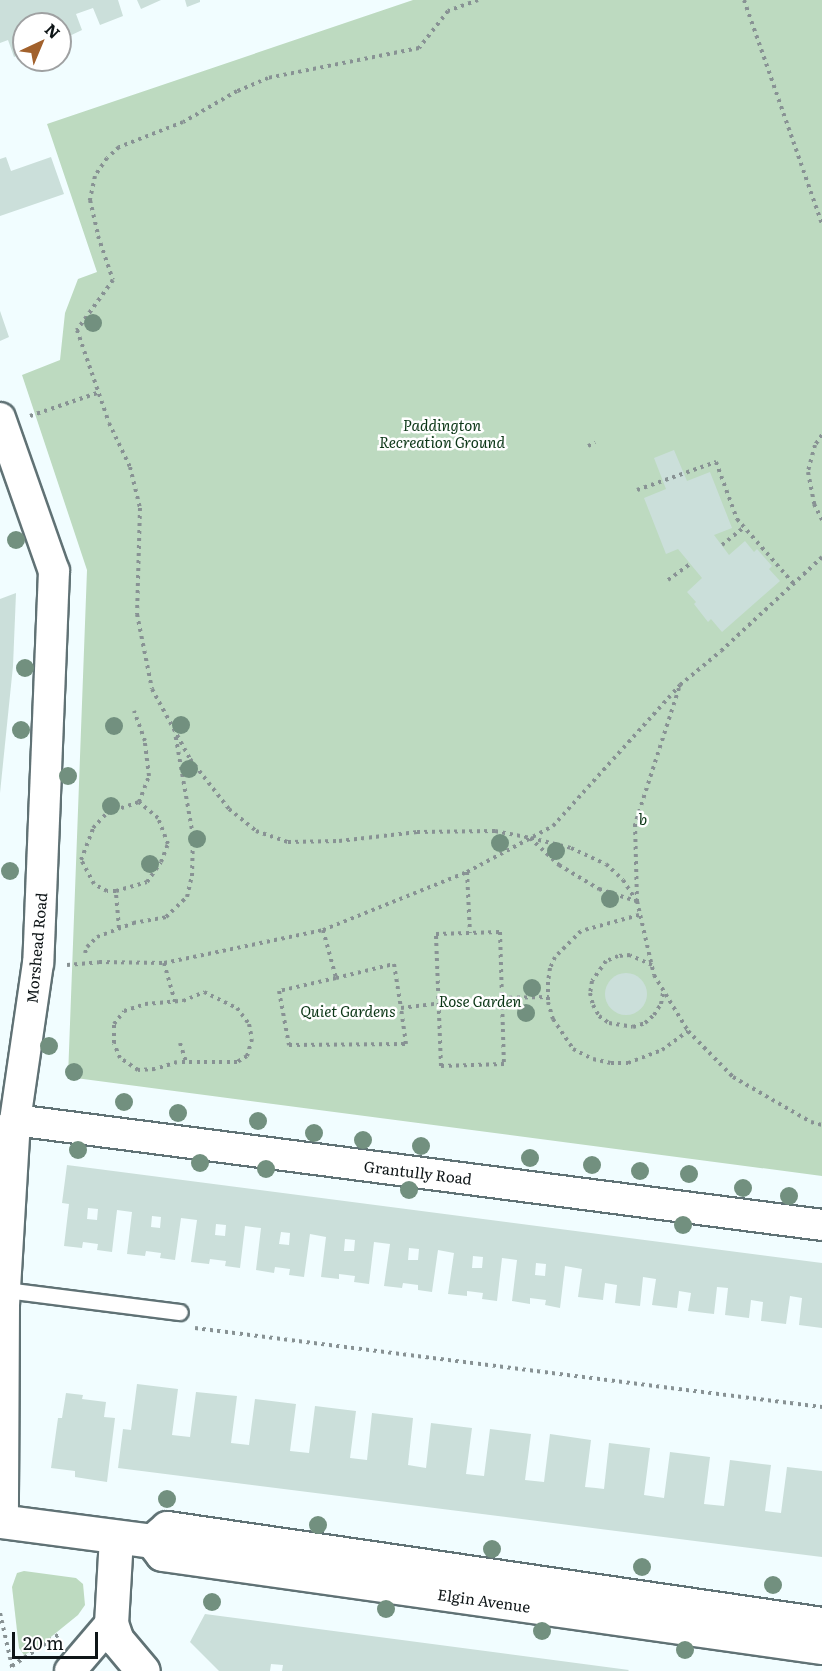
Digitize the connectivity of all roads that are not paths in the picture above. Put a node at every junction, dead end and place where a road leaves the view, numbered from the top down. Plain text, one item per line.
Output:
1 (2, 422) edge
2 (15, 1120) junction
3 (822, 1225) edge
4 (5, 1290) junction
5 (180, 1312) dead end
6 (2, 1521) edge
7 (116, 1537) junction
8 (152, 1541) junction
9 (111, 1623) junction
10 (822, 1624) edge
11 (822, 1647) edge
12 (70, 1671) edge
13 (143, 1671) edge

1 - 2 street, Morshead Road
2 - 3 street, Grantully Road
2 - 4 street, Morshead Road
4 - 5 lane
4 - 6 street, Morshead Road
6 - 7 street, Elgin Avenue
7 - 8 street, Elgin Avenue
7 - 9 street
8 - 10 street, Elgin Avenue
8 - 11 street, Elgin Avenue
9 - 12 street
9 - 13 street

